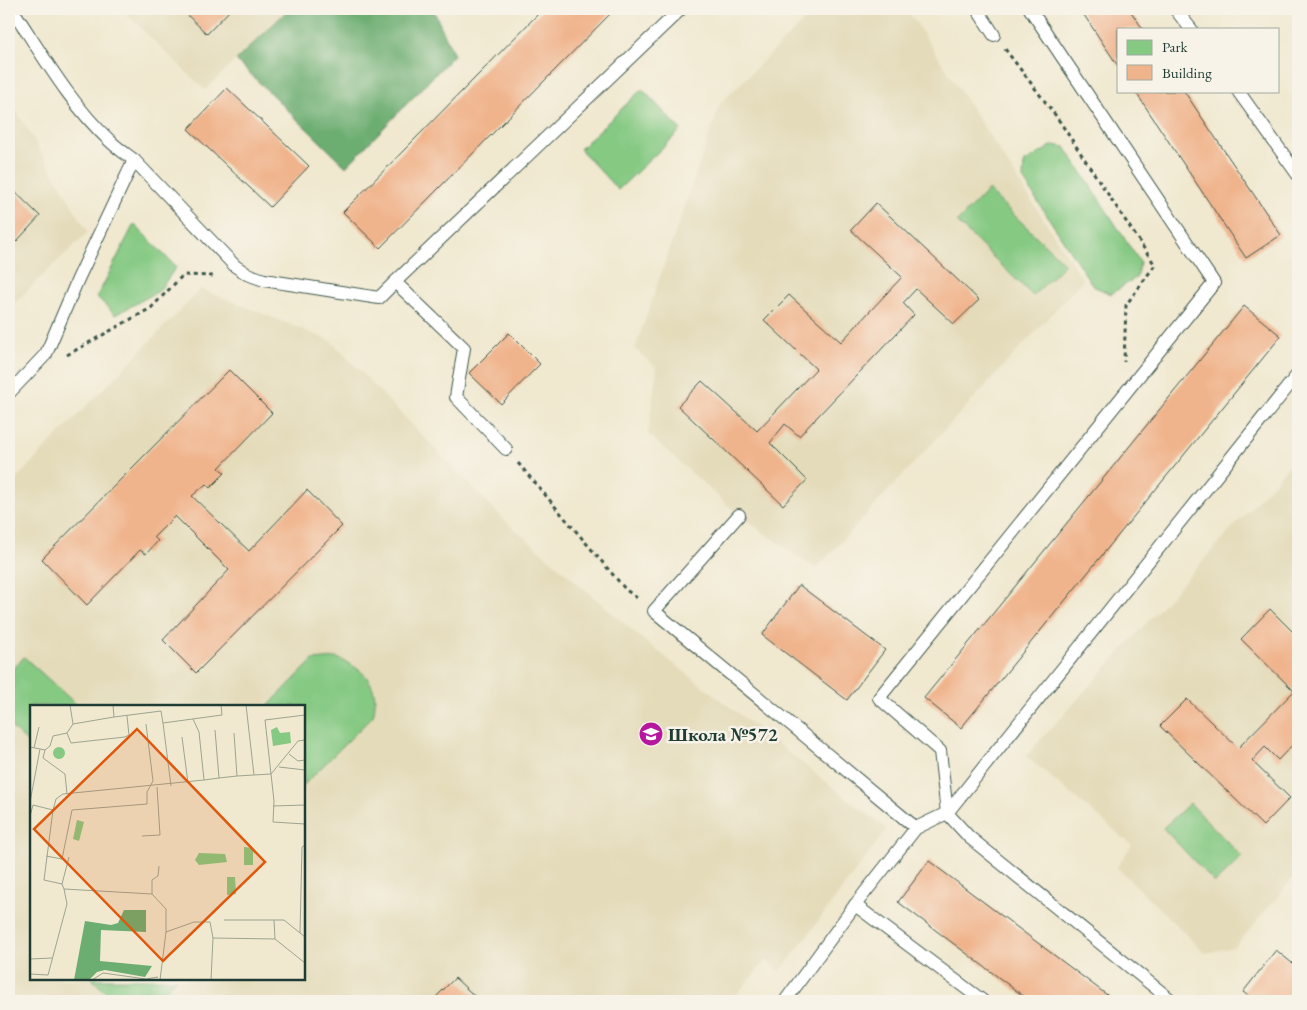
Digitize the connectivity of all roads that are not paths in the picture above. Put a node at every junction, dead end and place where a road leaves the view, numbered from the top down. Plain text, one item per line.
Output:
1 (12, 9) edge
2 (681, 9) edge
3 (977, 9) edge
4 (1030, 9) edge
5 (1175, 9) edge
6 (1190, 28) edge
7 (994, 35) road end
8 (1239, 92) edge
9 (134, 160) junction
10 (1298, 175) edge
11 (395, 282) junction
12 (1298, 374) edge
13 (9, 393) edge
14 (506, 449) road end
15 (740, 515) dead end
16 (947, 813) junction
17 (916, 828) junction
18 (856, 905) junction
19 (785, 1001) edge
20 (983, 1001) edge
21 (1172, 1001) edge

1 - 9 lane
2 - 11 lane
3 - 7 lane
4 - 16 lane
5 - 6 lane
8 - 10 lane
9 - 11 lane
9 - 13 lane
11 - 14 lane
12 - 16 lane
15 - 17 lane
16 - 17 lane
16 - 21 lane
17 - 18 lane
18 - 19 lane
18 - 20 lane

